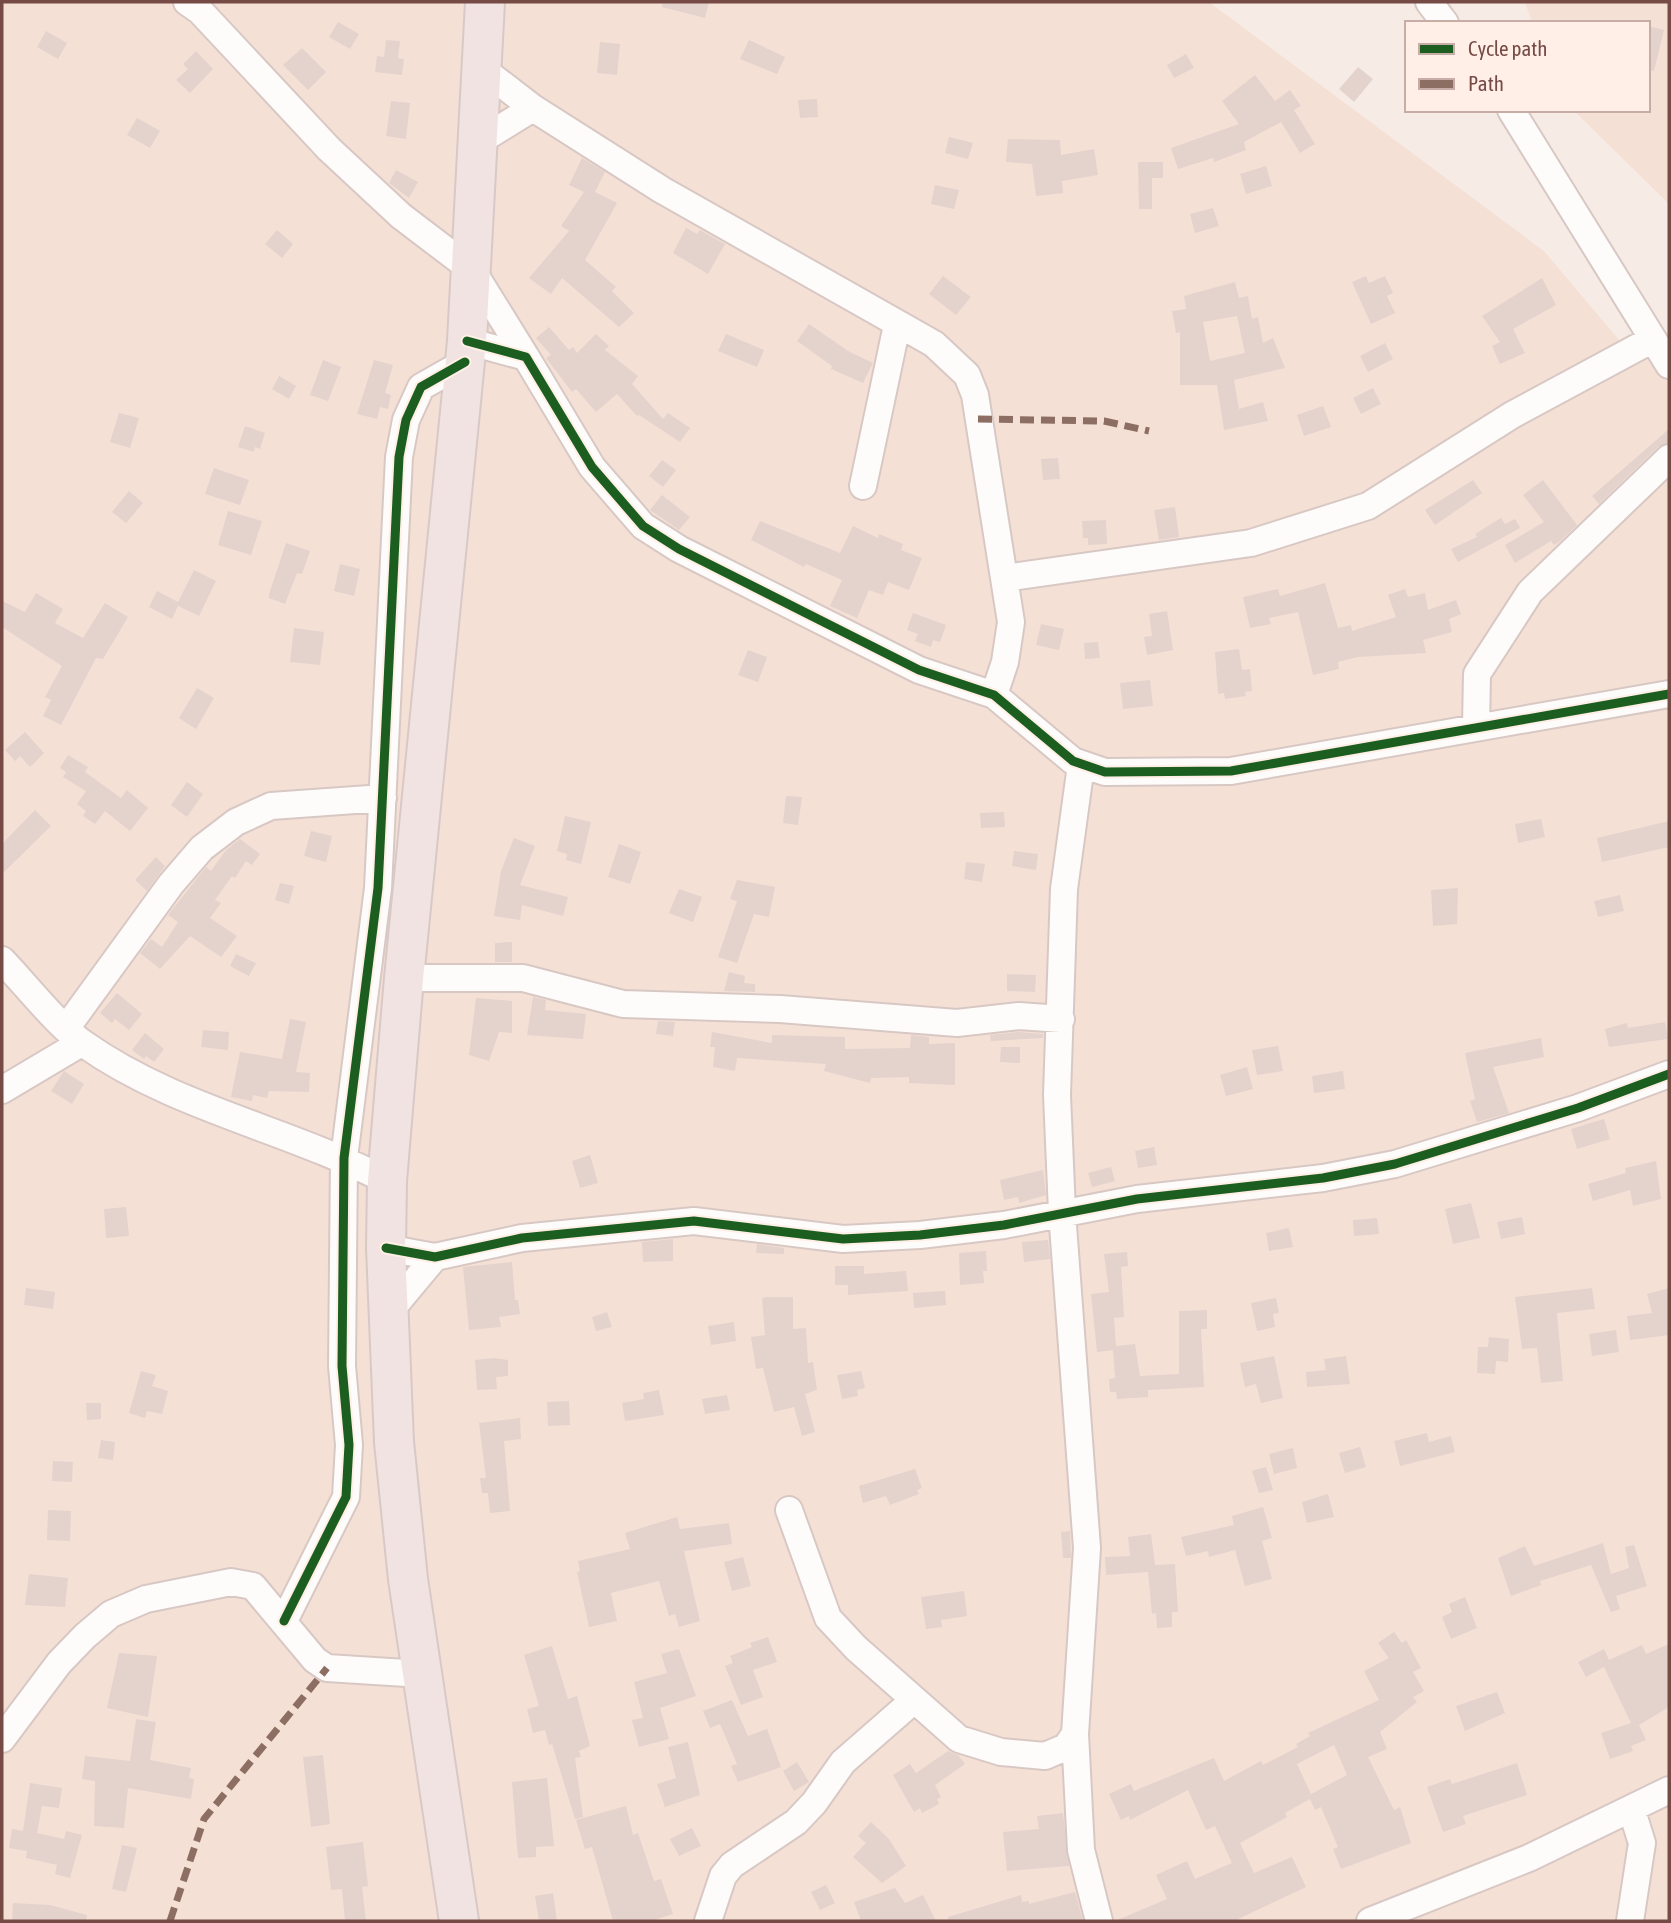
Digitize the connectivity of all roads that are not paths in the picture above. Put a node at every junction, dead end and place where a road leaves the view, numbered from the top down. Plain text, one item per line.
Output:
1 (485, 2) edge
2 (1429, 2) edge
3 (196, 5) edge
4 (1443, 21) edge
5 (481, 68) junction
6 (533, 108) junction
7 (1512, 112) edge
8 (478, 142) junction
9 (472, 270) junction
10 (897, 325) junction
11 (466, 351) junction
12 (1664, 355) edge
13 (526, 357) junction
14 (1669, 458) edge
15 (863, 486) dead end
16 (1005, 578) junction
17 (1669, 694) edge
18 (994, 695) junction
19 (1476, 727) junction
20 (1081, 765) junction
21 (383, 798) junction
22 (2, 960) edge
23 (404, 978) junction
24 (1061, 1019) junction
25 (74, 1035) junction
26 (1669, 1074) edge
27 (2, 1090) edge
28 (344, 1158) junction
29 (387, 1181) junction
30 (1062, 1212) junction
31 (386, 1248) junction
32 (436, 1257) junction
33 (390, 1311) junction
34 (789, 1510) dead end
35 (284, 1620) junction
36 (422, 1674) junction
37 (914, 1700) junction
38 (1075, 1734) junction
39 (2, 1739) edge
40 (1669, 1790) edge
41 (1632, 1811) junction
42 (459, 1921) edge
43 (708, 1921) edge
44 (1098, 1921) edge
45 (1370, 1921) edge
46 (1630, 1921) edge

1 - 5 highway
2 - 4 street
3 - 9 street
5 - 6 street
5 - 8 highway
6 - 8 street
6 - 10 street
7 - 12 street
8 - 9 highway
9 - 11 highway
9 - 13 street
10 - 15 street
10 - 16 street
11 - 13 street
11 - 21 street
11 - 23 highway
12 - 16 street
13 - 18 street
14 - 19 street
16 - 18 street
17 - 19 street
18 - 20 street
19 - 20 street
20 - 24 street
21 - 25 street
21 - 28 street
22 - 25 street
23 - 24 street
23 - 29 highway
24 - 30 street
25 - 27 street
25 - 28 street
26 - 30 street
28 - 29 street
28 - 35 street
29 - 31 highway
30 - 32 street
30 - 38 street
31 - 32 street
31 - 33 highway
32 - 33 street
33 - 36 highway
34 - 37 street
35 - 36 street
35 - 39 street
36 - 42 highway
37 - 38 street
37 - 43 street
38 - 44 street
40 - 41 street
41 - 45 street
41 - 46 street

